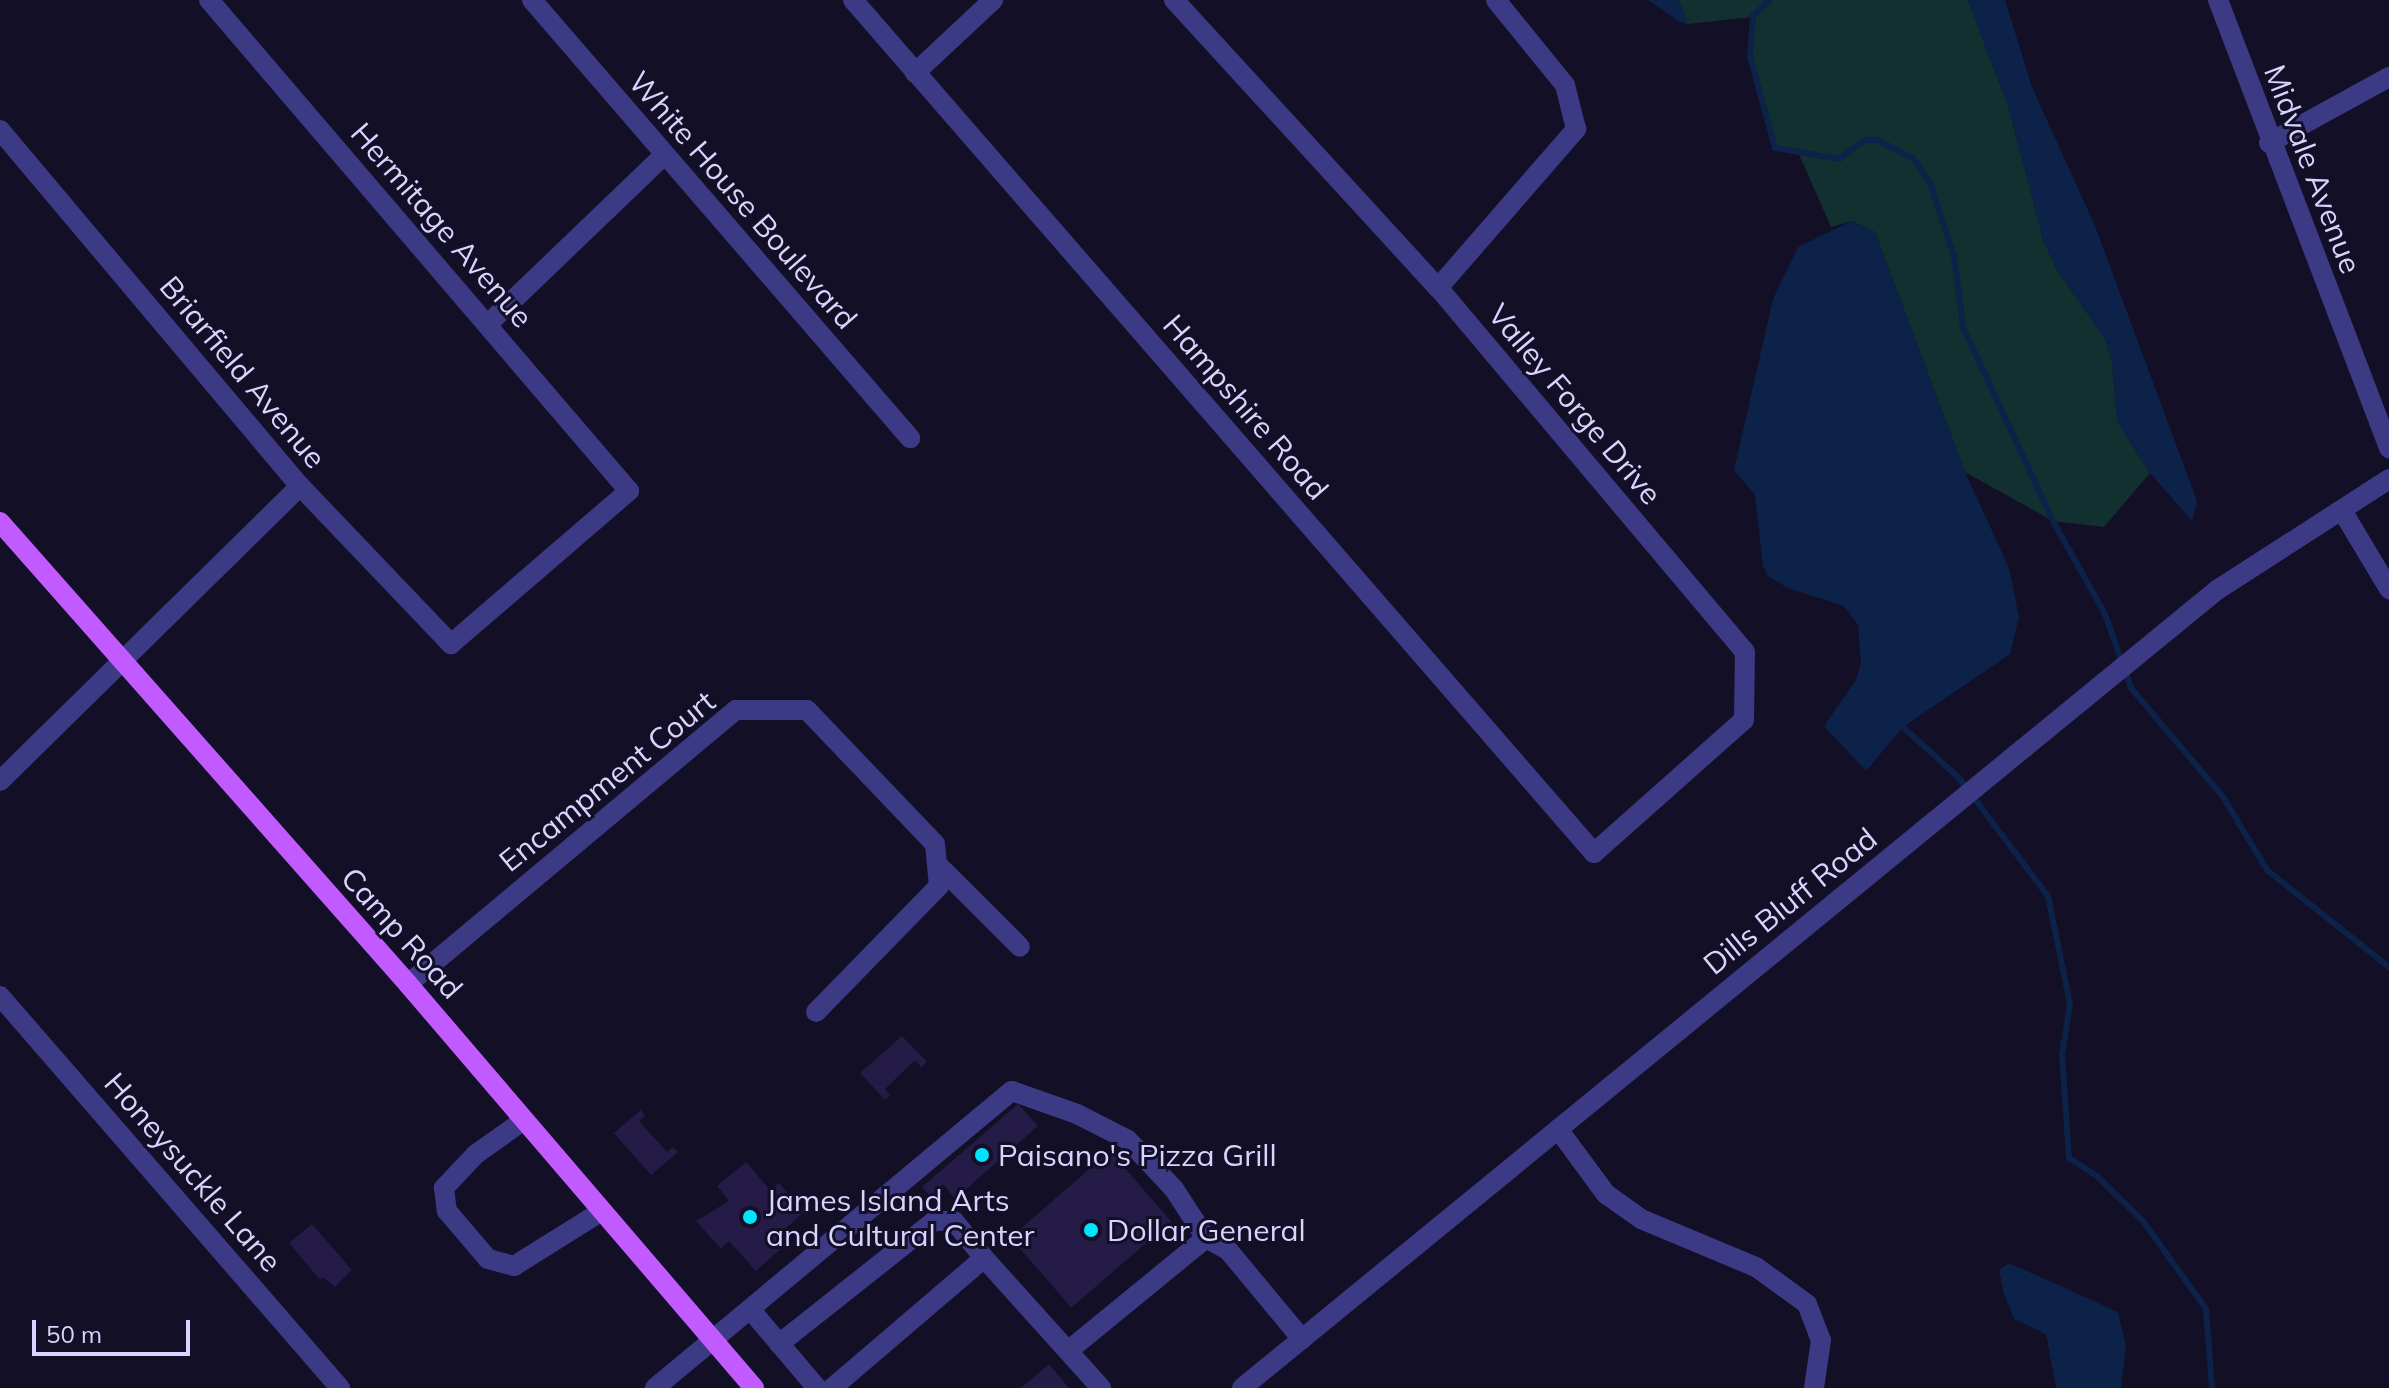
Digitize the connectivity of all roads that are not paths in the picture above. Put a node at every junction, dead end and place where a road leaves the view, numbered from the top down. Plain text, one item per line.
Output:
1 (209, 0) edge
2 (532, 0) edge
3 (853, 0) edge
4 (993, 0) edge
5 (1174, 0) edge
6 (1496, 0) edge
7 (2218, 0) edge
8 (915, 73) junction
9 (2389, 77) edge
10 (0, 130) edge
11 (2269, 143) junction
12 (663, 156) junction
13 (1438, 288) junction
14 (488, 324) junction
15 (910, 438) dead end
16 (2389, 448) edge
17 (2389, 479) edge
18 (300, 486) junction
19 (2343, 512) junction
20 (0, 522) edge
21 (2389, 589) edge
22 (451, 644) joint
23 (122, 666) junction
24 (0, 781) edge
25 (1594, 853) joint
26 (937, 864) junction
27 (1020, 947) dead end
28 (408, 984) junction
29 (0, 996) edge
30 (816, 1012) dead end
31 (524, 1120) junction
32 (1558, 1129) junction
33 (602, 1211) junction
34 (1206, 1238) junction
35 (984, 1258) junction
36 (750, 1309) junction
37 (1302, 1339) junction
38 (713, 1340) junction
39 (779, 1344) junction
40 (1068, 1351) junction
41 (340, 1388) edge
42 (655, 1388) edge
43 (753, 1388) edge
44 (817, 1388) edge
45 (832, 1388) edge
46 (1101, 1388) edge
47 (1242, 1388) edge
48 (1814, 1388) edge

1 - 14 street, Hermitage Avenue
2 - 12 street, White House Boulevard
3 - 8 street, Hampshire Road
4 - 8 street
5 - 13 street, Valley Forge Drive
6 - 13 street
7 - 11 street, Midvale Avenue
8 - 25 street, Hampshire Road
9 - 11 street
10 - 18 street, Briarfield Avenue
11 - 16 street, Midvale Avenue
12 - 14 street
12 - 15 street, White House Boulevard
13 - 25 street, Valley Forge Drive
14 - 22 street, Hermitage Avenue
17 - 19 street, Dills Bluff Road
18 - 22 street, Briarfield Avenue
18 - 23 street
19 - 21 street
19 - 32 street, Dills Bluff Road
20 - 23 main road, Camp Road
23 - 24 street
23 - 28 main road, Camp Road
26 - 27 street
26 - 28 street, Encampment Court
26 - 30 street
28 - 31 main road, Camp Road
29 - 41 street, Honeysuckle Lane
31 - 33 main road, Camp Road
31 - 33 street
32 - 37 street, Dills Bluff Road
32 - 48 street
33 - 38 main road, Camp Road
34 - 36 street
34 - 37 street
34 - 40 street
35 - 39 street
35 - 40 street
35 - 45 street
36 - 38 street
36 - 39 street
37 - 47 street, Dills Bluff Road
38 - 42 street
38 - 43 main road, Camp Road
39 - 44 street
40 - 46 street

